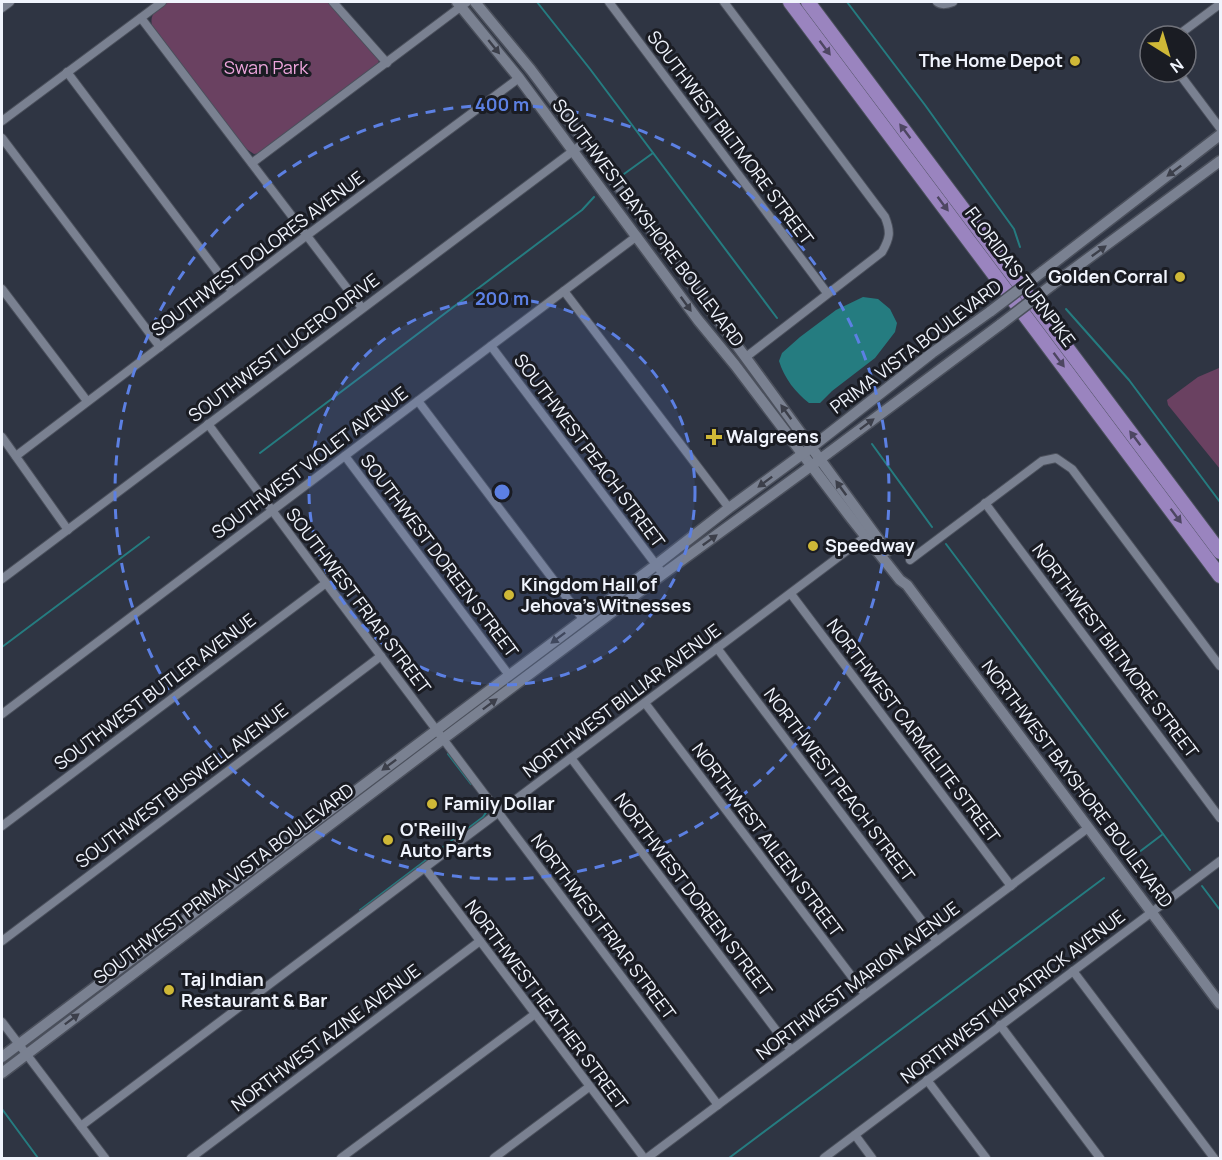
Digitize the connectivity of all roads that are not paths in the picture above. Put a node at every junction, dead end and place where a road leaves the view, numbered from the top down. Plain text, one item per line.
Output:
1 (10, 2) edge
2 (162, 2) edge
3 (333, 2) edge
4 (476, 2) edge
5 (609, 2) edge
6 (724, 2) edge
7 (790, 2) edge
8 (808, 2) edge
9 (937, 2) edge
10 (953, 2) edge
11 (462, 3) edge
12 (1221, 4) edge
13 (2, 8) edge
14 (141, 18) junction
15 (1194, 24) edge
16 (387, 63) junction
17 (67, 72) junction
18 (519, 78) junction
19 (1187, 84) edge
20 (2, 121) edge
21 (1221, 128) edge
22 (1221, 135) edge
23 (2, 138) edge
24 (585, 142) junction
25 (574, 151) junction
26 (1221, 161) edge
27 (252, 163) junction
28 (627, 224) junction
29 (306, 236) junction
30 (637, 236) junction
31 (675, 262) junction
32 (666, 276) junction
33 (2, 289) edge
34 (232, 291) junction
35 (564, 291) junction
36 (827, 293) junction
37 (362, 308) junction
38 (713, 313) junction
39 (491, 346) junction
40 (160, 347) junction
41 (746, 357) junction
42 (87, 401) junction
43 (418, 401) junction
44 (208, 424) junction
45 (2, 437) edge
46 (807, 450) junction
47 (16, 456) junction
48 (345, 456) junction
49 (815, 463) junction
50 (985, 503) junction
51 (729, 508) junction
52 (272, 510) junction
53 (68, 530) junction
54 (865, 537) junction
55 (1221, 552) edge
56 (910, 560) dead end
57 (659, 570) junction
58 (1221, 576) edge
59 (2, 579) edge
60 (326, 583) junction
61 (907, 585) junction
62 (791, 594) junction
63 (583, 619) junction
64 (717, 648) junction
65 (381, 656) junction
66 (1221, 666) edge
67 (509, 675) junction
68 (645, 704) junction
69 (2, 714) edge
70 (439, 734) junction
71 (571, 758) junction
72 (499, 813) junction
73 (1221, 818) edge
74 (2, 825) edge
75 (1089, 828) junction
76 (1221, 861) edge
77 (425, 868) junction
78 (1011, 886) junction
79 (1152, 912) junction
80 (2, 941) edge
81 (480, 941) junction
82 (937, 941) junction
83 (1073, 971) junction
84 (865, 994) junction
85 (1221, 1004) edge
86 (535, 1014) junction
87 (2, 1022) edge
88 (1000, 1025) junction
89 (18, 1045) junction
90 (791, 1050) junction
91 (26, 1054) junction
92 (2, 1057) edge
93 (2, 1073) edge
94 (927, 1080) junction
95 (589, 1087) junction
96 (718, 1105) junction
97 (81, 1126) junction
98 (855, 1135) junction
99 (105, 1158) edge
100 (191, 1158) edge
101 (340, 1158) edge
102 (494, 1158) edge
103 (645, 1158) edge
104 (824, 1158) edge
105 (872, 1158) edge
106 (986, 1158) edge
107 (1100, 1158) edge
108 (1214, 1158) edge

1 - 13 street
2 - 14 street
3 - 16 street
4 - 24 main road, SOUTHWEST BAYSHORE BOULEVARD
5 - 36 street, SOUTHWEST BILTMORE STREET
6 - 36 street
7 -> 58 highway, FLORIDA'S TURNPIKE
55 -> 8 highway, FLORIDA'S TURNPIKE
9 - 10 street
11 - 16 street
11 -> 18 main road, SOUTHWEST BAYSHORE BOULEVARD
12 - 15 street
14 - 17 street
14 - 27 street
16 - 27 street
17 - 20 street
17 - 34 street
18 - 25 main road, SOUTHWEST BAYSHORE BOULEVARD
18 - 29 street, SOUTHWEST DOLORES AVENUE
19 - 21 street
22 -> 46 main road, PRIMA VISTA BOULEVARD, bridge
23 - 40 street
24 - 25 street, SOUTHWEST LUCERO DRIVE
24 - 31 main road, SOUTHWEST BAYSHORE BOULEVARD
25 - 28 main road, SOUTHWEST BAYSHORE BOULEVARD
25 - 37 street, SOUTHWEST LUCERO DRIVE
49 -> 26 main road, PRIMA VISTA BOULEVARD, bridge
27 - 29 street
28 - 30 main road, SOUTHWEST BAYSHORE BOULEVARD
28 - 31 main road
29 - 34 street, SOUTHWEST DOLORES AVENUE
29 - 37 street
30 - 32 main road, SOUTHWEST BAYSHORE BOULEVARD
30 - 35 street, SOUTHWEST VIOLET AVENUE
31 - 38 main road, SOUTHWEST BAYSHORE BOULEVARD
32 - 38 main road
32 -> 46 main road, SOUTHWEST BAYSHORE BOULEVARD
33 - 42 street
34 - 40 street, SOUTHWEST DOLORES AVENUE
35 - 39 street, SOUTHWEST VIOLET AVENUE
35 - 51 street
36 - 41 street
37 - 44 street, SOUTHWEST LUCERO DRIVE
38 - 41 main road, SOUTHWEST BAYSHORE BOULEVARD
39 - 43 street, SOUTHWEST VIOLET AVENUE
39 - 57 street, SOUTHWEST PEACH STREET
40 - 42 street, SOUTHWEST DOLORES AVENUE
46 -> 41 main road, SOUTHWEST BAYSHORE BOULEVARD
42 - 47 street, SOUTHWEST DOLORES AVENUE
43 - 48 street, SOUTHWEST VIOLET AVENUE
43 - 63 street
44 - 52 street, SOUTHWEST FRIAR STREET
44 - 53 street, SOUTHWEST LUCERO DRIVE
45 - 47 street
46 - 49 main road, SOUTHWEST BAYSHORE BOULEVARD
46 -> 51 main road, PRIMA VISTA BOULEVARD
47 - 53 street
48 - 52 street, SOUTHWEST VIOLET AVENUE
48 - 67 street, SOUTHWEST DOREEN STREET
49 - 54 main road, NORTHWEST BAYSHORE BOULEVARD
57 -> 49 main road, PRIMA VISTA BOULEVARD
61 -> 49 main road, NORTHWEST BAYSHORE BOULEVARD
50 - 56 street
50 - 66 street
50 - 73 street, NORTHWEST BILTMORE STREET
51 - 57 main road, PRIMA VISTA BOULEVARD
52 - 60 street, SOUTHWEST FRIAR STREET
52 - 69 street, SOUTHWEST VIOLET AVENUE
53 - 59 street, SOUTHWEST LUCERO DRIVE
54 - 61 main road, NORTHWEST BAYSHORE BOULEVARD
54 - 62 street, NORTHWEST BILLIAR AVENUE
57 - 63 main road, PRIMA VISTA BOULEVARD
70 -> 57 main road, PRIMA VISTA BOULEVARD
60 - 65 street, SOUTHWEST FRIAR STREET
60 - 74 street, SOUTHWEST BUTLER AVENUE
61 - 75 main road, NORTHWEST BAYSHORE BOULEVARD
62 - 64 street, NORTHWEST BILLIAR AVENUE
62 - 78 street, NORTHWEST CARMELITE STREET
63 -> 67 main road, PRIMA VISTA BOULEVARD
64 - 68 street, NORTHWEST BILLIAR AVENUE
64 - 82 street, NORTHWEST PEACH STREET
65 - 70 street, SOUTHWEST FRIAR STREET
65 - 80 street, SOUTHWEST BUSWELL AVENUE
67 - 70 main road, PRIMA VISTA BOULEVARD
68 - 71 street, NORTHWEST BILLIAR AVENUE
68 - 84 street, NORTHWEST AILEEN STREET
70 - 72 street, NORTHWEST FRIAR STREET
70 -> 89 main road, SOUTHWEST PRIMA VISTA BOULEVARD
91 -> 70 main road, SOUTHWEST PRIMA VISTA BOULEVARD
71 - 72 street, NORTHWEST BILLIAR AVENUE
71 - 90 street, NORTHWEST DOREEN STREET
72 - 77 street, NORTHWEST BILLIAR AVENUE
72 - 96 street, NORTHWEST FRIAR STREET
75 - 78 street, NORTHWEST MARION AVENUE
75 - 79 main road, NORTHWEST BAYSHORE BOULEVARD
76 - 79 street, NORTHWEST KILPATRICK AVENUE
77 - 81 street, NORTHWEST HEATHER STREET
77 - 97 street, NORTHWEST BILLIAR AVENUE
78 - 82 street, NORTHWEST MARION AVENUE
79 - 83 street, NORTHWEST KILPATRICK AVENUE
79 - 85 main road, NORTHWEST BAYSHORE BOULEVARD
81 - 86 street, NORTHWEST HEATHER STREET
81 - 100 street, NORTHWEST AZINE AVENUE
82 - 84 street, NORTHWEST MARION AVENUE
83 - 88 street, NORTHWEST KILPATRICK AVENUE
83 - 108 street
84 - 90 street, NORTHWEST MARION AVENUE
86 - 95 street, NORTHWEST HEATHER STREET
86 - 101 street
87 - 89 street
88 - 94 street, NORTHWEST KILPATRICK AVENUE
88 - 107 street
89 - 91 street
89 - 92 main road, SOUTHWEST PRIMA VISTA BOULEVARD
90 - 96 street, NORTHWEST MARION AVENUE
91 - 93 main road, SOUTHWEST PRIMA VISTA BOULEVARD
91 - 97 street
94 - 98 street, NORTHWEST KILPATRICK AVENUE
94 - 106 street
95 - 102 street
95 - 103 street, NORTHWEST HEATHER STREET
96 - 103 street, NORTHWEST MARION AVENUE
97 - 99 street
98 - 104 street, NORTHWEST KILPATRICK AVENUE
98 - 105 street

